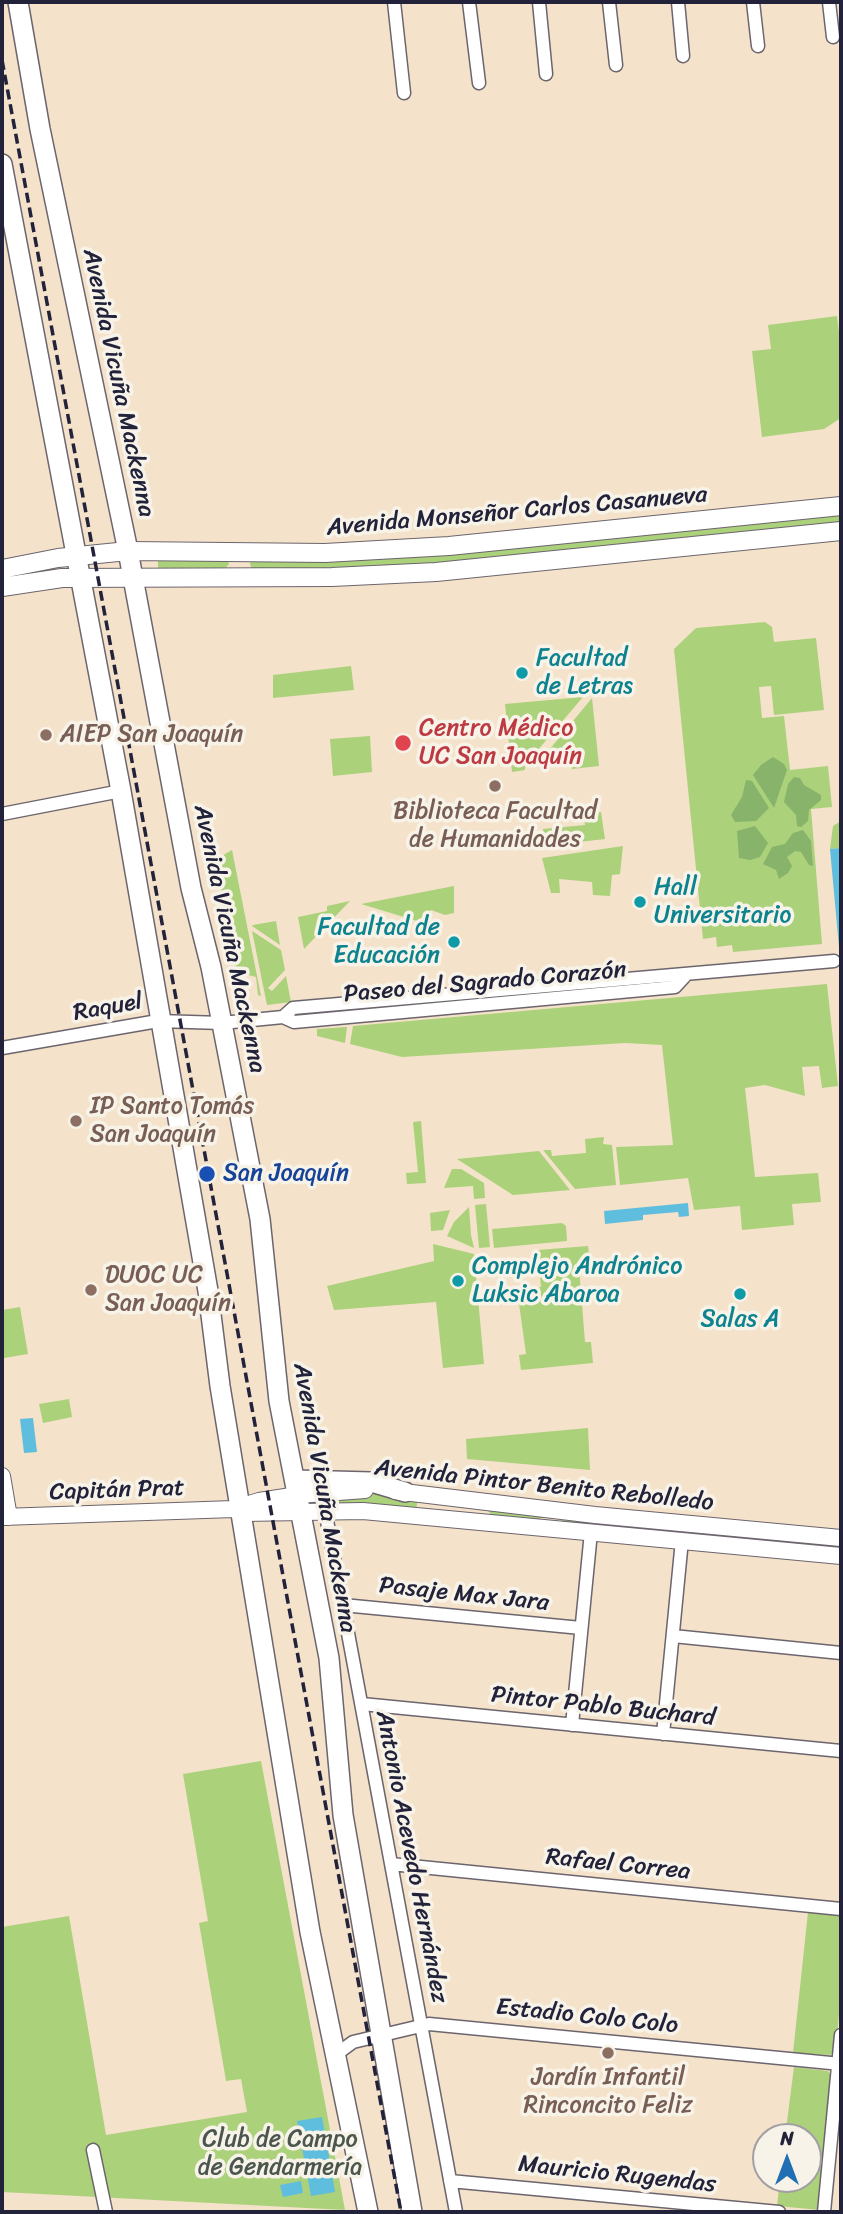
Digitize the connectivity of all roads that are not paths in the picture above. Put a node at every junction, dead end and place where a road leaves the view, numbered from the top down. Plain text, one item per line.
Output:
1 (18, 2) edge
2 (394, 2) edge
3 (469, 2) edge
4 (539, 2) edge
5 (609, 2) edge
6 (678, 2) edge
7 (753, 2) edge
8 (829, 2) edge
9 (833, 37) dead end
10 (758, 46) dead end
11 (683, 56) dead end
12 (616, 65) dead end
13 (546, 74) dead end
14 (479, 83) dead end
15 (404, 93) dead end
16 (2, 164) edge
17 (841, 506) edge
18 (841, 531) edge
19 (120, 551) junction
20 (75, 556) junction
21 (2, 569) edge
22 (79, 578) junction
23 (124, 578) junction
24 (2, 587) edge
25 (121, 791) junction
26 (2, 814) edge
27 (834, 961) dead end
28 (158, 1021) junction
29 (222, 1023) junction
30 (2, 1048) edge
31 (2, 1475) edge
32 (405, 1492) joint
33 (298, 1495) junction
34 (433, 1496) junction
35 (240, 1509) junction
36 (325, 1510) junction
37 (431, 1516) junction
38 (6, 1517) edge
39 (591, 1532) junction
40 (841, 1538) edge
41 (682, 1540) junction
42 (841, 1556) edge
43 (343, 1605) junction
44 (581, 1628) junction
45 (673, 1636) junction
46 (841, 1653) edge
47 (362, 1704) junction
48 (572, 1725) junction
49 (663, 1734) junction
50 (841, 1751) edge
51 (391, 1864) junction
52 (841, 1909) edge
53 (421, 2025) junction
54 (381, 2035) junction
55 (841, 2035) edge
56 (334, 2056) junction
57 (840, 2064) edge
58 (93, 2150) dead end
59 (835, 2168) edge
60 (450, 2181) junction
61 (106, 2212) edge
62 (368, 2212) edge
63 (414, 2212) edge
64 (456, 2212) edge
65 (779, 2212) edge
66 (824, 2212) edge

1 - 19 main road, Avenida Vicuña Mackenna
2 - 15 street
3 - 14 street
4 - 13 street
5 - 12 street
6 - 11 street
7 - 10 street
8 - 9 street
16 - 20 main road
17 - 19 main road, Avenida Monseñor Carlos Casanueva
18 - 23 main road, Avenida Monseñor Carlos Casanueva
19 - 20 main road, Avenida Monseñor Carlos Casanueva
19 - 23 main road, Avenida Vicuña Mackenna
20 - 21 main road, Avenida Monseñor Carlos Casanueva
20 - 22 main road
22 - 23 main road, Avenida Monseñor Carlos Casanueva
22 - 24 main road, Avenida Monseñor Carlos Casanueva
22 - 25 main road
23 - 29 main road, Avenida Vicuña Mackenna
25 - 26 street
25 - 28 main road
27 - 29 street, Paseo del Sagrado Corazón
28 - 29 street, Raquel
28 - 30 street, Raquel
28 - 35 main road
29 - 33 main road, Avenida Vicuña Mackenna
31 - 38 street
32 - 33 main road
32 - 34 street, Avenida Pintor Benito Rebolledo
33 - 35 street, Avenida Pintor Benito Rebolledo
33 - 36 street, Avenida Pintor Benito Rebolledo
33 - 54 main road, Avenida Vicuña Mackenna
34 - 37 street
34 - 40 street, Avenida Pintor Benito Rebolledo
35 - 38 street, Capitán Prat
35 - 56 main road
36 - 37 street, Avenida Pintor Benito Rebolledo
36 - 43 street, Antonio Acevedo Hernández
37 - 39 street, Avenida Pintor Benito Rebolledo
39 - 41 street, Avenida Pintor Benito Rebolledo
39 - 44 street
41 - 42 street, Avenida Pintor Benito Rebolledo
41 - 45 street
43 - 44 street, Pasaje Max Jara
43 - 47 street, Antonio Acevedo Hernández
44 - 48 street
45 - 46 street
45 - 49 street
47 - 48 street, Pintor Pablo Buchard
47 - 51 street, Antonio Acevedo Hernández
48 - 49 street, Pintor Pablo Buchard
49 - 50 street, Pintor Pablo Buchard
51 - 52 street, Rafael Correa
51 - 53 street, Antonio Acevedo Hernández
53 - 54 street, Estadio Colo Colo
53 - 57 street, Estadio Colo Colo
53 - 60 street, Antonio Acevedo Hernández
54 - 56 street, Estadio Colo Colo
54 - 63 main road, Avenida Vicuña Mackenna
55 - 57 street
56 - 62 main road
57 - 59 street
58 - 61 street
59 - 66 street
60 - 64 street, Antonio Acevedo Hernández
60 - 65 street, Mauricio Rugendas

